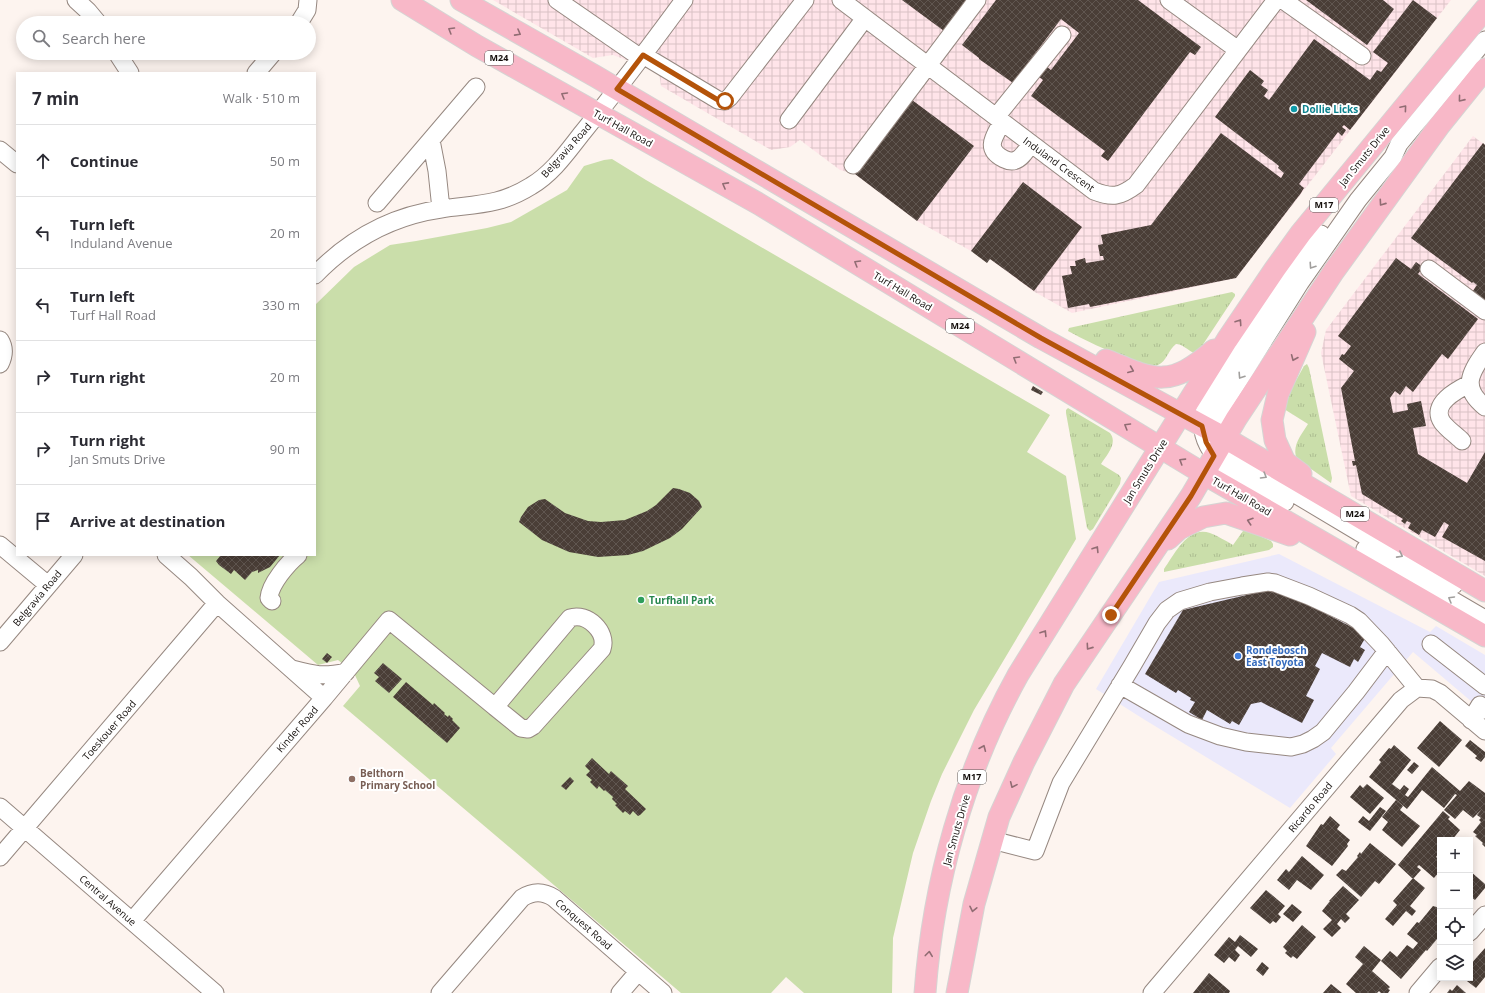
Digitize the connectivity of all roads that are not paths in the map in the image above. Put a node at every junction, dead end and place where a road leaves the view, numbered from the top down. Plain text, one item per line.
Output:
1 (308, 0) edge
2 (402, 0) edge
3 (461, 0) edge
4 (557, 0) edge
5 (684, 0) edge
6 (805, 0) edge
7 (841, 0) edge
8 (977, 0) edge
9 (1169, 0) edge
10 (1276, 0) edge
11 (1284, 0) edge
12 (1485, 9) edge
13 (303, 16) edge
14 (865, 18) junction
15 (1062, 35) dead end
16 (1485, 40) edge
17 (1238, 50) junction
18 (642, 56) junction
19 (1362, 56) dead end
20 (122, 60) edge
21 (268, 60) edge
22 (928, 66) junction
23 (1485, 69) edge
24 (129, 72) edge
25 (257, 72) edge
26 (476, 87) dead end
27 (617, 89) junction
28 (598, 114) junction
29 (999, 119) junction
30 (789, 120) dead end
31 (431, 140) junction
32 (1031, 144) junction
33 (0, 150) edge
34 (16, 163) edge
35 (853, 165) dead end
36 (377, 203) dead end
37 (442, 209) junction
38 (1429, 270) dead end
39 (316, 274) edge
40 (1325, 283) junction
41 (1485, 311) edge
42 (1041, 338) junction
43 (0, 340) edge
44 (1227, 340) junction
45 (1485, 352) edge
46 (0, 364) edge
47 (1469, 384) junction
48 (1485, 407) edge
49 (1181, 414) junction
50 (1216, 439) junction
51 (1462, 441) dead end
52 (1160, 447) junction
53 (1204, 474) junction
54 (1342, 507) junction
55 (0, 545) edge
56 (1156, 549) junction
57 (1340, 552) junction
58 (73, 556) edge
59 (167, 556) edge
60 (297, 556) edge
61 (48, 585) junction
62 (1485, 591) edge
63 (1485, 596) edge
64 (272, 602) dead end
65 (217, 603) junction
66 (1485, 618) edge
67 (1485, 636) edge
68 (0, 642) edge
69 (1431, 644) dead end
70 (1387, 652) junction
71 (290, 669) junction
72 (346, 672) junction
73 (1120, 685) junction
74 (1485, 686) edge
75 (1417, 688) junction
76 (324, 698) junction
77 (1484, 704) edge
78 (495, 707) junction
79 (1471, 720) junction
80 (1485, 731) edge
81 (0, 808) edge
82 (24, 828) junction
83 (992, 840) junction
84 (0, 856) edge
85 (1485, 915) edge
86 (132, 921) junction
87 (1473, 929) edge
88 (1437, 971) edge
89 (638, 972) junction
90 (215, 993) edge
91 (440, 993) edge
92 (620, 993) edge
93 (663, 993) edge
94 (925, 993) edge
95 (957, 993) edge
96 (1152, 993) edge
97 (1418, 993) edge

1 - 13 street
28 -> 2 main road, Turf Hall Road / M24
3 -> 27 main road, M24
4 - 18 street
5 - 18 street, Belgravia Road
6 - 18 street
7 - 14 street, Induland Crescent
8 - 22 street
9 - 17 street
10 - 17 street, Induland Crescent
11 - 19 street
44 -> 12 main road, Jan Smuts Drive / M17
14 - 22 street, Induland Crescent
14 - 30 street
15 - 29 street
16 - 50 street
17 - 32 street, Induland Crescent
18 - 27 street, Belgravia Road
20 - 24 street
21 - 25 street
22 - 29 street, Induland Crescent
22 - 35 street
23 -> 40 main road
26 - 31 street
27 - 28 street, Belgravia Road
27 - 42 main road, M24
28 - 37 street, Belgravia Road
52 -> 28 main road, Turf Hall Road / M24
29 - 32 street, Induland Crescent
29 - 32 street
31 - 36 street
31 - 37 street
33 - 34 street
37 - 39 street, Belgravia Road
38 - 41 street
40 - 50 main road
40 -> 54 main road
42 -> 44 main road
42 - 49 main road, M24
43 - 46 street
44 - 49 main road, Jan Smuts Drive / M17
45 - 47 street
47 - 48 street
47 - 51 street
49 - 50 main road, M24
49 - 52 main road, Jan Smuts Drive / M17
50 - 53 main road
50 - 54 main road, M24
50 -> 63 street
66 -> 50 street
53 -> 52 main road, Turf Hall Road / M24
94 -> 52 main road, Jan Smuts Drive / M17
53 - 56 main road
53 - 57 main road, Turf Hall Road / M24
54 - 62 main road, M24
55 - 61 street
57 -> 56 main road
56 -> 83 main road
57 - 67 main road, Turf Hall Road / M24
58 - 61 street, Belgravia Road
59 - 65 street, Kinder Road
60 - 64 street
61 - 68 street, Belgravia Road
65 - 71 street, Kinder Road
65 - 82 street, Toeskouer Road
69 - 74 street
70 - 73 street
70 - 73 street
70 - 75 street
71 - 72 street
71 - 76 street, Kinder Road
72 - 76 street
72 - 78 street
73 - 83 street
75 - 79 street
75 - 96 street, Ricardo Road
76 - 86 street, Kinder Road
77 - 79 street
78 - 78 street
79 - 80 street
81 - 82 street, Central Avenue
82 - 84 street, Toeskouer Road
82 - 86 street, Central Avenue
83 -> 95 main road
85 - 87 street
86 - 90 street, Central Avenue
88 - 97 street
89 - 91 street, Conquest Road
89 - 92 street
89 - 93 street, Conquest Road

